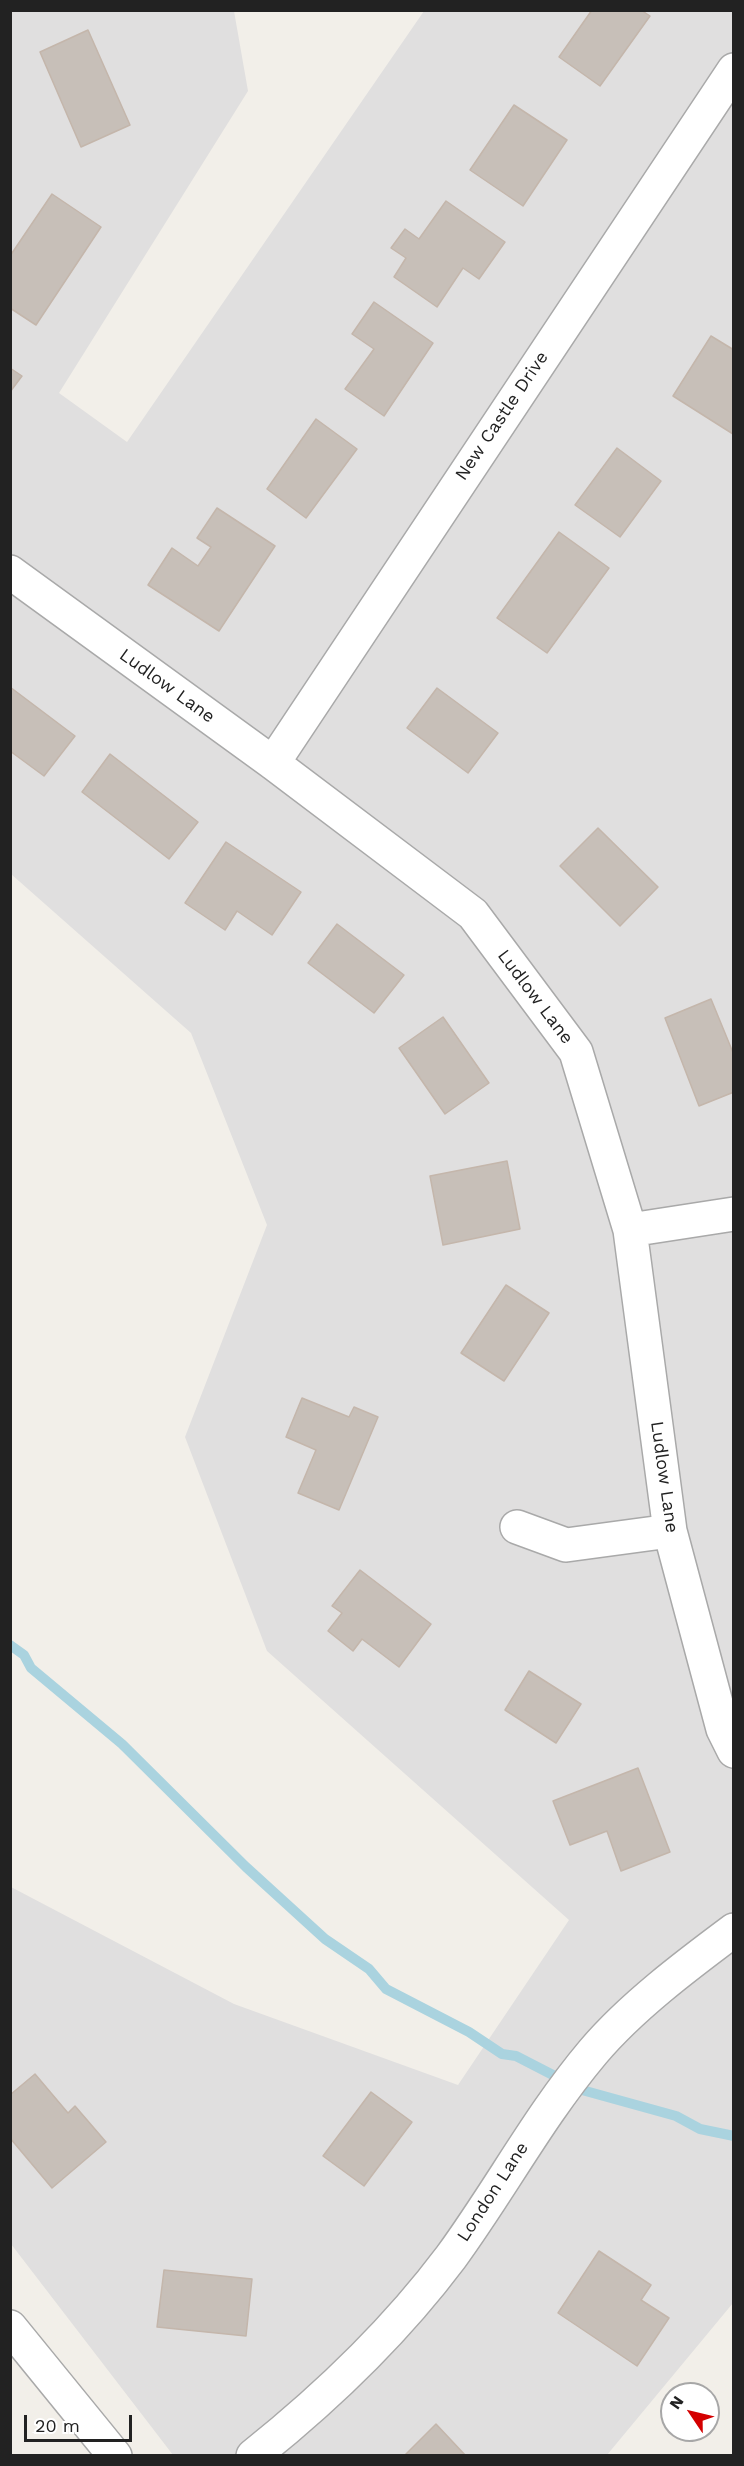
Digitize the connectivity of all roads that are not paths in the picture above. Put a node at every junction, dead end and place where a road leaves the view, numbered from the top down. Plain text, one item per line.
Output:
1 (734, 70) edge
2 (10, 572) edge
3 (273, 763) junction
4 (734, 1214) edge
5 (630, 1230) junction
6 (517, 1527) dead end
7 (670, 1532) junction
8 (734, 1751) edge
9 (734, 1930) edge
10 (10, 2327) edge
11 (115, 2456) edge
12 (253, 2456) edge

1 - 3 street, New Castle Drive
2 - 3 street, Ludlow Lane
3 - 5 street, Ludlow Lane
4 - 5 street
5 - 7 street, Ludlow Lane
6 - 7 street
7 - 8 street, Ludlow Lane
9 - 12 street, London Lane
10 - 11 street

